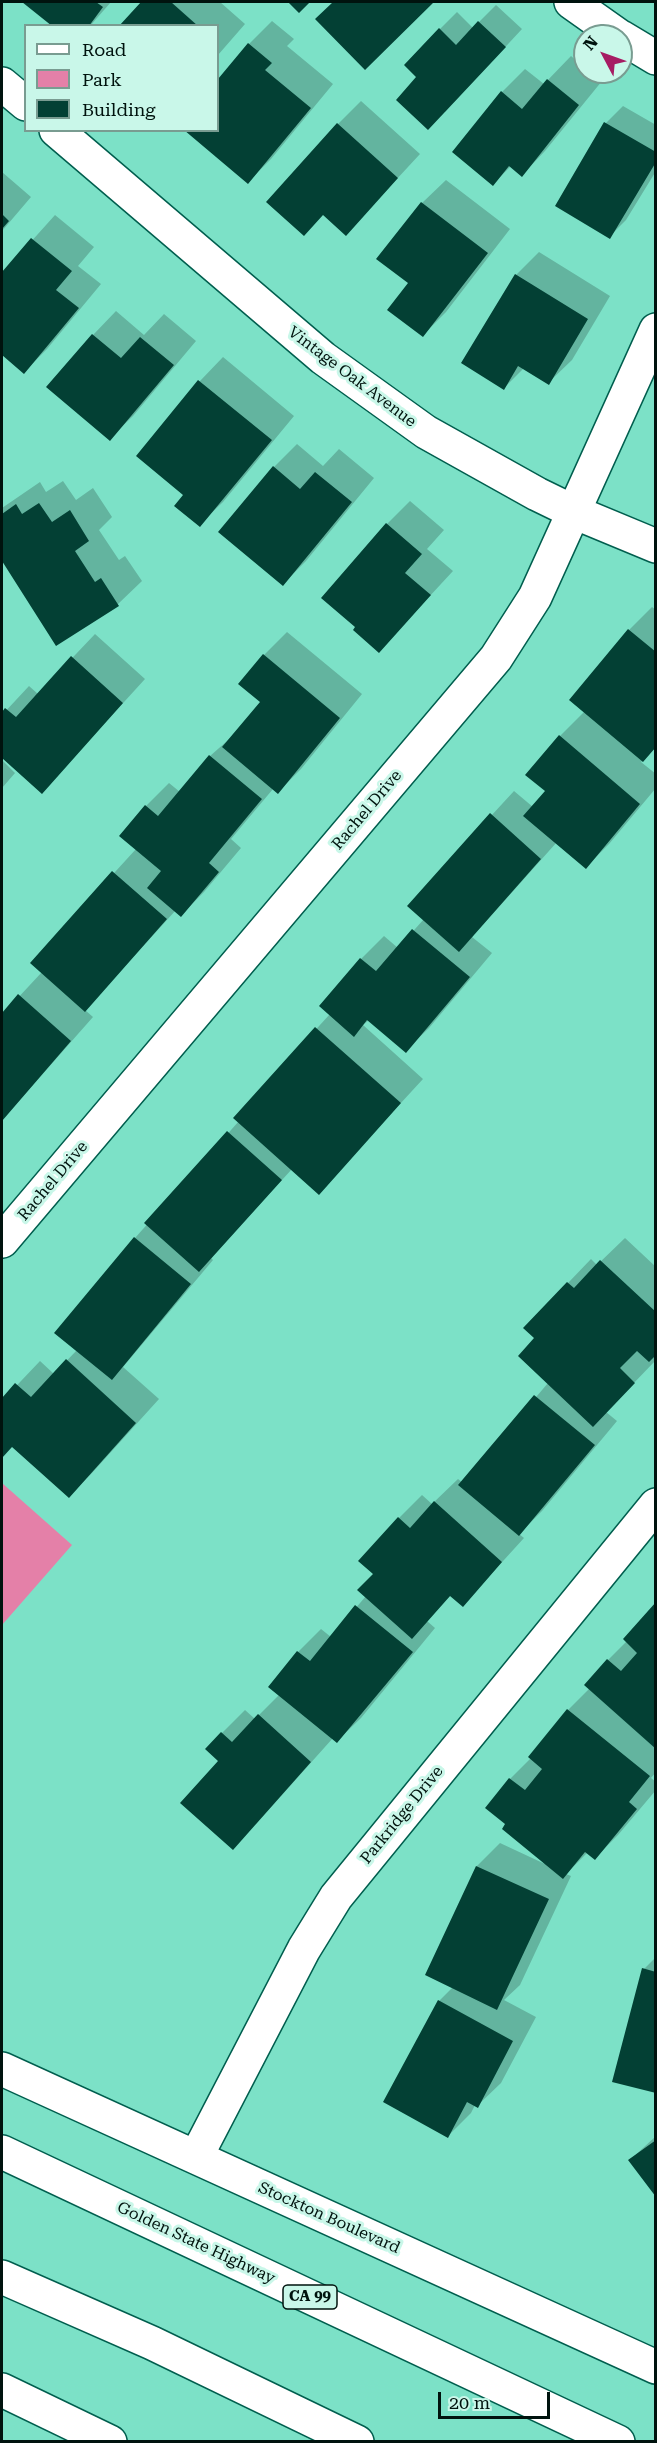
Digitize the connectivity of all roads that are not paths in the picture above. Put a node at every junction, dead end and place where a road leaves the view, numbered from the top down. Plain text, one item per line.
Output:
1 (571, 2) edge
2 (602, 24) edge
3 (633, 45) edge
4 (656, 58) edge
5 (2, 84) edge
6 (24, 102) edge
7 (58, 132) edge
8 (656, 330) edge
9 (574, 512) junction
10 (656, 546) edge
11 (2, 1241) edge
12 (656, 1505) edge
13 (2, 2069) edge
14 (2, 2152) edge
15 (196, 2157) junction
16 (2, 2277) edge
17 (656, 2367) edge
18 (2, 2390) edge
19 (111, 2442) edge
20 (357, 2442) edge
21 (618, 2442) edge

1 - 2 main road
3 - 4 main road
5 - 6 main road
7 - 9 main road, Vintage Oak Avenue
8 - 9 main road, Rachel Drive
9 - 10 main road, Vintage Oak Avenue
9 - 11 main road, Rachel Drive
12 - 15 main road, Parkridge Drive
13 - 15 main road, Stockton Boulevard
14 - 21 main road, Golden State Highway / CA 99
15 - 17 main road, Stockton Boulevard
16 - 20 main road
18 - 19 main road

